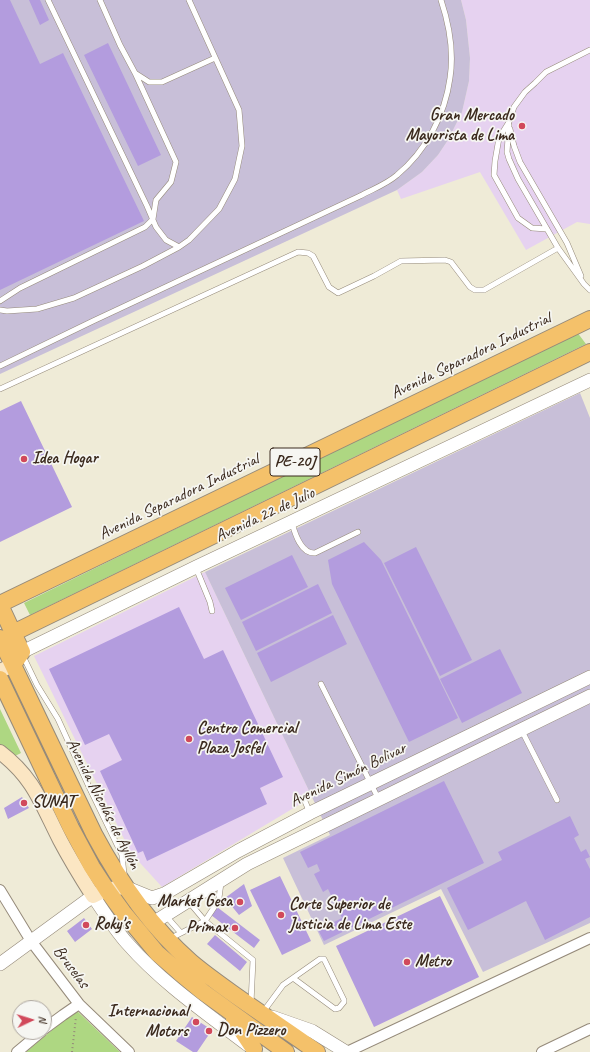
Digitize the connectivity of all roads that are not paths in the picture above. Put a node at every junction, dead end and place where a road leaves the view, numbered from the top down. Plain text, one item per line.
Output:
1 (48, 0) edge
2 (100, 0) edge
3 (189, 0) edge
4 (441, 0) edge
5 (590, 50) edge
6 (216, 58) junction
7 (136, 73) junction
8 (509, 122) junction
9 (153, 219) junction
10 (547, 229) junction
11 (178, 247) junction
12 (558, 248) junction
13 (584, 284) junction
14 (590, 290) edge
15 (0, 301) edge
16 (0, 310) edge
17 (590, 319) edge
18 (590, 352) edge
19 (0, 366) edge
20 (590, 380) edge
21 (0, 389) edge
22 (292, 522) junction
23 (358, 532) dead end
24 (196, 568) junction
25 (0, 604) edge
26 (212, 612) dead end
27 (7, 635) edge
28 (12, 663) edge
29 (590, 677) edge
30 (0, 680) edge
31 (321, 684) dead end
32 (590, 696) edge
33 (522, 730) junction
34 (0, 752) edge
35 (370, 783) junction
36 (304, 799) dead end
37 (379, 800) junction
38 (557, 800) dead end
39 (310, 813) junction
40 (221, 881) junction
41 (125, 887) junction
42 (0, 890) edge
43 (100, 893) junction
44 (152, 898) junction
45 (188, 901) junction
46 (160, 920) junction
47 (205, 921) junction
48 (174, 936) junction
49 (590, 938) edge
50 (31, 941) junction
51 (0, 964) edge
52 (293, 978) junction
53 (78, 1009) junction
54 (228, 1010) junction
55 (257, 1010) junction
56 (52, 1023) edge
57 (590, 1029) edge
58 (31, 1040) edge
59 (256, 1051) edge
60 (17, 1052) edge
61 (128, 1052) edge
62 (286, 1052) edge
63 (317, 1052) edge
64 (346, 1052) edge
65 (542, 1052) edge

1 - 9 lane
2 - 7 lane
3 - 6 lane
4 - 19 lane
5 - 8 lane
6 - 7 lane
6 - 11 lane
7 - 9 lane
8 - 10 lane
8 - 10 lane
8 - 13 lane
9 - 11 lane
9 - 15 lane
10 - 12 lane
11 - 16 lane
12 - 13 lane
12 - 21 lane
13 - 14 lane
17 - 25 main road, Avenida Separadora Industrial / PE-20J
18 - 27 main road, PE-20J
20 - 22 street, Avenida 22 de Julio
22 - 23 lane
22 - 24 street, Avenida 22 de Julio
24 - 26 lane
24 - 28 street, Avenida 22 de Julio
25 - 27 main road, Avenida Separadora Industrial
27 - 28 main road, Avenida Nicolás de Ayllón
28 - 41 main road, Avenida Nicolás de Ayllón
29 - 35 street, Avenida Simón Bolivar
30 - 43 main road
31 - 35 lane
32 - 33 street
33 - 37 street
33 - 38 lane
34 - 43 main road
35 - 37 lane
35 - 39 street, Avenida Simón Bolivar
36 - 39 lane
37 - 40 street
39 - 44 street, Avenida Simón Bolivar
40 - 45 street
40 - 47 lane
41 - 43 main road
41 - 44 street
41 - 46 main road, Avenida Nicolás de Ayllón
42 - 50 street, Bruselas
43 - 50 street
43 - 54 main road
43 - 59 street
44 - 46 street
45 - 46 street
45 - 47 lane
46 - 48 main road, Avenida Nicolás de Ayllón
47 - 48 lane
47 - 55 lane
48 - 55 main road, Avenida Nicolás de Ayllón
49 - 64 street
50 - 51 street
50 - 53 street, Bruselas
52 - 52 lane
52 - 55 lane
53 - 56 street
53 - 61 street, Bruselas
54 - 59 main road
54 - 62 main road
55 - 63 main road, Avenida Nicolás de Ayllón
55 - 64 street
57 - 65 street
58 - 60 street

